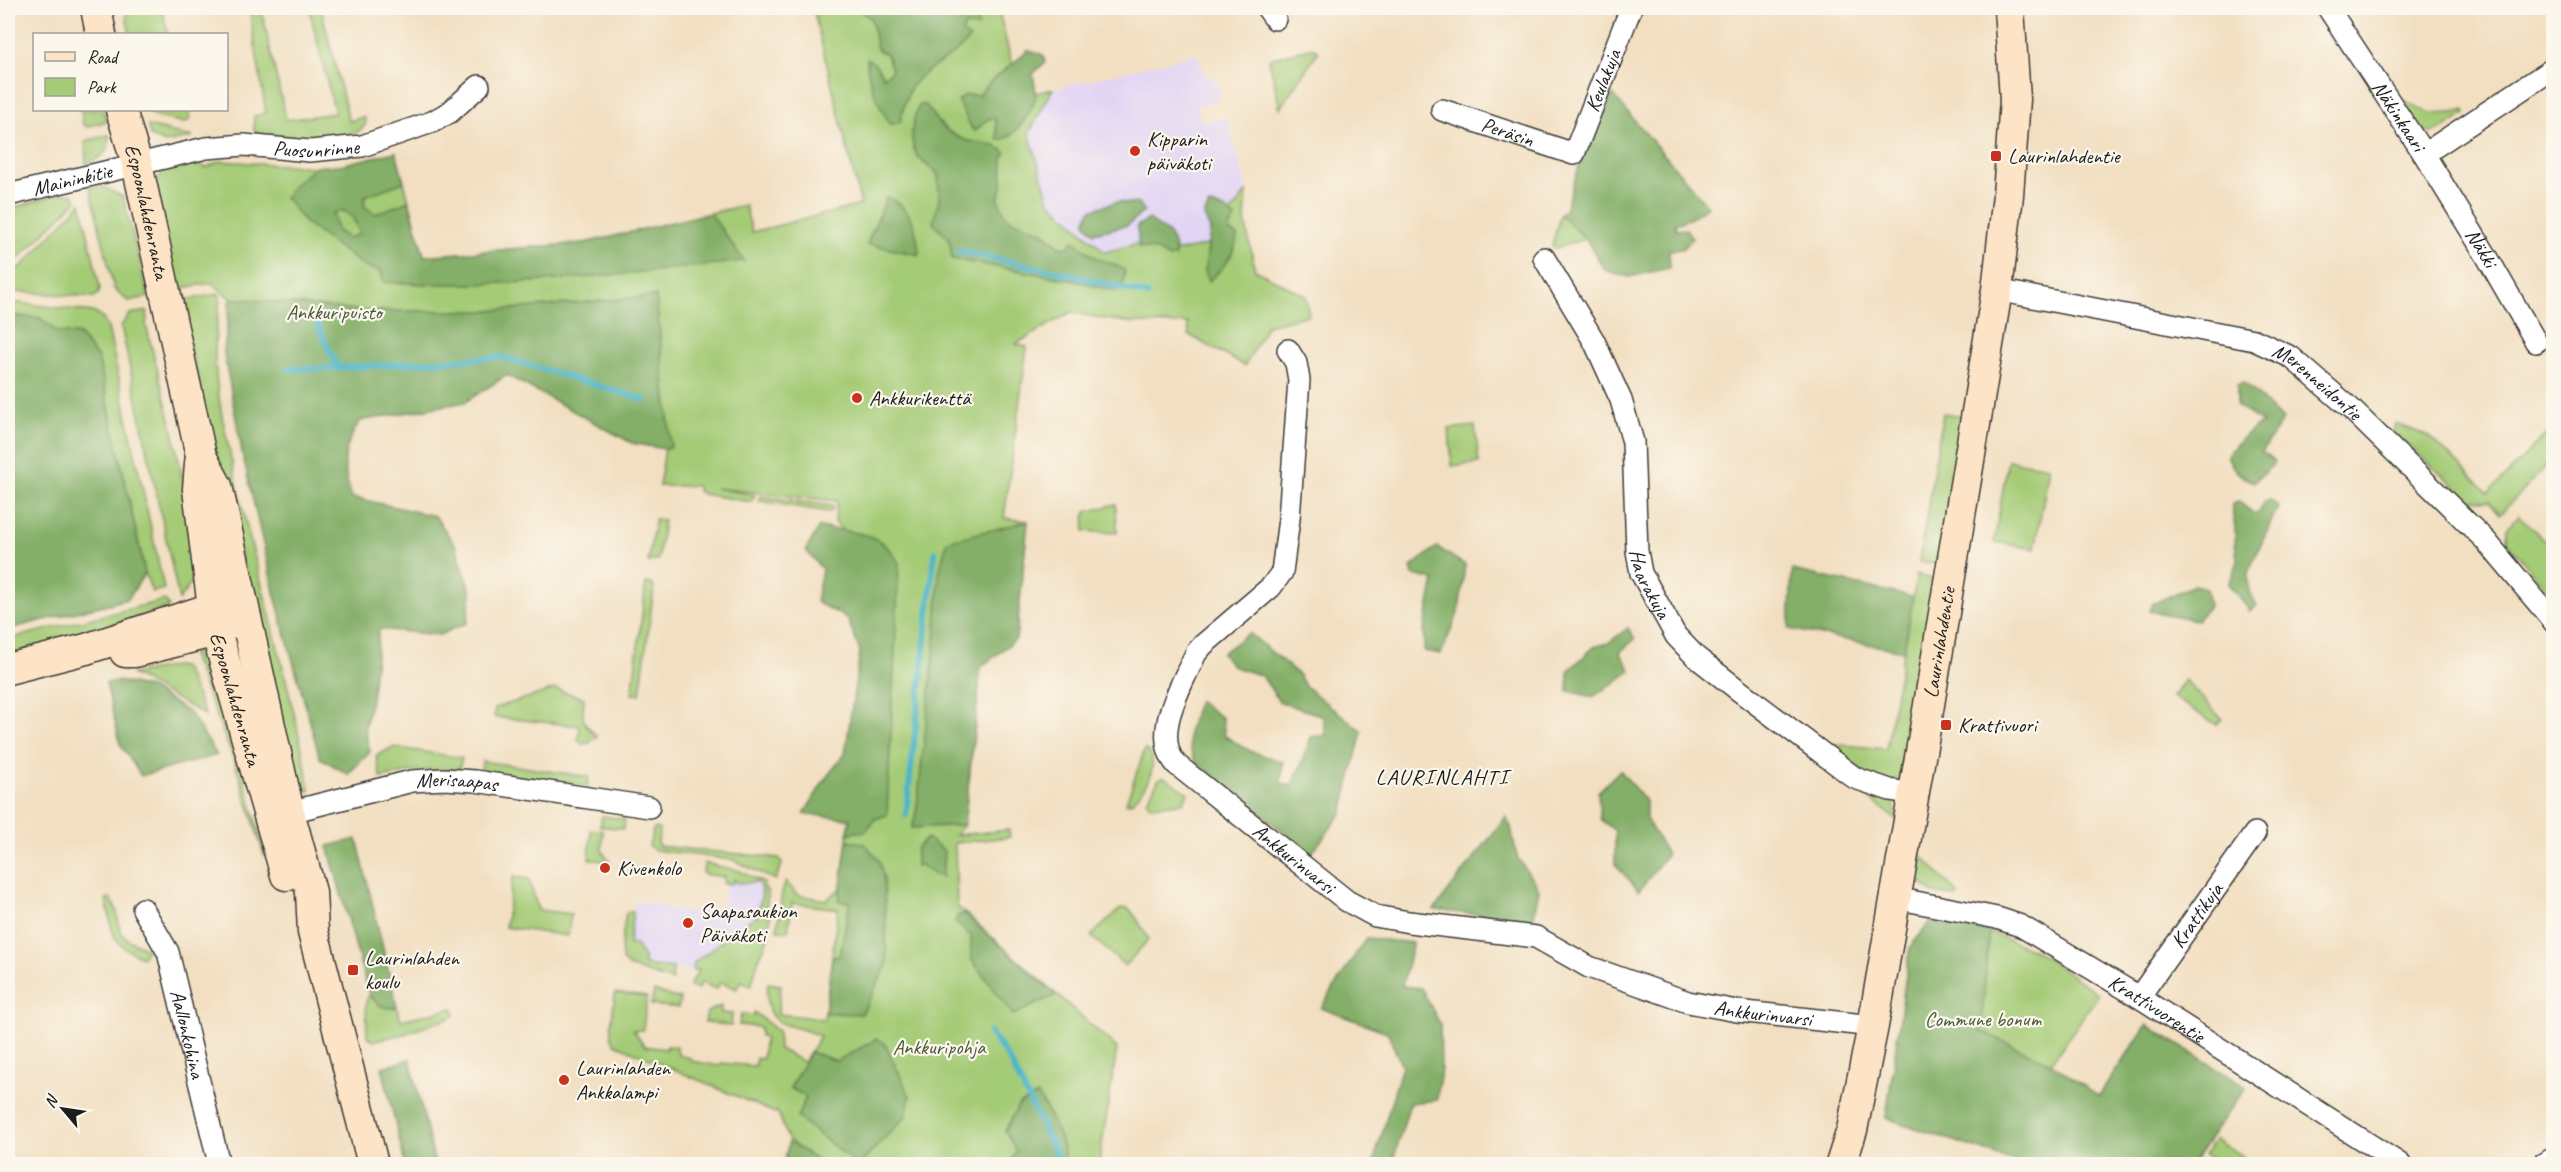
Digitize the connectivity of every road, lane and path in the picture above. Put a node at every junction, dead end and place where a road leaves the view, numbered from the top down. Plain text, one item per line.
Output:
1 (96, 8) edge
2 (1632, 8) edge
3 (2009, 8) edge
4 (2328, 8) edge
5 (101, 33) edge
6 (2553, 68) edge
7 (479, 86) dead end
8 (1442, 110) dead end
9 (122, 111) edge
10 (1574, 154) joint
11 (2424, 154) junction
12 (137, 164) junction
13 (8, 195) edge
14 (1544, 258) dead end
15 (1997, 290) junction
16 (2536, 342) dead end
17 (1288, 350) dead end
18 (201, 456) junction
19 (245, 614) junction
20 (214, 620) junction
21 (2553, 622) edge
22 (8, 669) edge
23 (1914, 794) junction
24 (649, 807) dead end
25 (279, 815) junction
26 (2255, 833) dead end
27 (1895, 898) junction
28 (143, 909) dead end
29 (2139, 997) junction
30 (1873, 1026) junction
31 (2553, 1158) edge
32 (219, 1164) edge
33 (372, 1164) edge
34 (1841, 1164) edge
35 (2400, 1164) edge
36 (2543, 1164) edge

1 - 5 street
2 - 10 street, Keulakuja
3 - 15 street, Laurinlahdentie
4 - 11 street, Näkinkaari
6 - 11 street, Näkinkaari
7 - 12 street, Puosunrinne
8 - 10 street, Peräsin
9 - 12 street, Espoonlahdenranta
11 - 16 street, Näkki
12 - 13 street, Maininkitie
12 - 18 street, Espoonlahdenranta
14 - 23 street, Haarakuja
15 - 21 street, Merenneidontie
15 - 23 street, Laurinlahdentie
17 - 30 street, Ankkurinvarsi
18 - 19 street, Espoonlahdenranta
18 - 20 street, Espoonlahdenranta
19 - 20 street
19 - 25 street, Espoonlahdenranta
20 - 22 street
20 - 25 street, Espoonlahdenranta
23 - 27 street, Laurinlahdentie
24 - 25 street, Merisaapas
25 - 33 street, Espoonlahdenranta
26 - 29 street, Krattikuja
27 - 29 street, Krattivuorentie
27 - 30 street, Laurinlahdentie
28 - 32 street, Aallonkohina
29 - 35 street, Krattivuorentie
30 - 34 street, Laurinlahdentie
31 - 36 street

